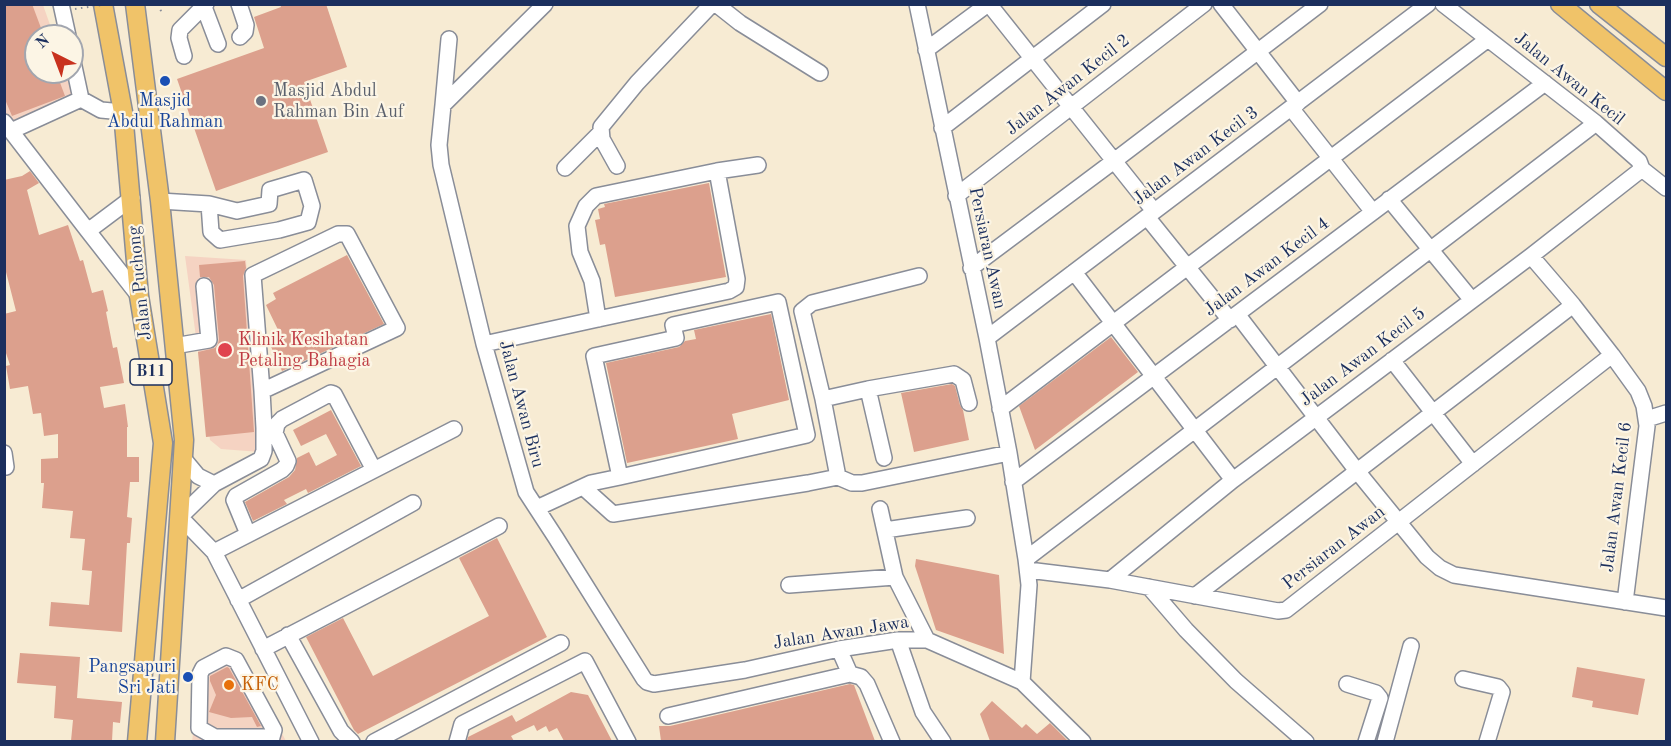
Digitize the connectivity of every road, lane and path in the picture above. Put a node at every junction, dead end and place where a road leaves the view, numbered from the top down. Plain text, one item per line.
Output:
1 (103, 4) edge
2 (108, 4) edge
3 (135, 4) edge
4 (159, 4) edge
5 (239, 4) edge
6 (545, 4) edge
7 (714, 4) edge
8 (917, 4) edge
9 (988, 4) edge
10 (1103, 4) edge
11 (1204, 4) edge
12 (1221, 4) edge
13 (1320, 4) edge
14 (1428, 4) edge
15 (1443, 4) edge
16 (1560, 4) edge
17 (1599, 4) edge
18 (205, 6) edge
19 (68, 7) edge
20 (162, 15) dead end
21 (68, 24) edge
22 (240, 37) dead end
23 (449, 39) dead end
24 (1488, 39) junction
25 (218, 44) dead end
26 (926, 50) junction
27 (1258, 52) junction
28 (184, 56) dead end
29 (1666, 57) edge
30 (1033, 59) junction
31 (819, 73) dead end
32 (1545, 82) junction
33 (78, 84) edge
34 (1666, 91) edge
35 (81, 99) junction
36 (443, 105) junction
37 (1294, 106) junction
38 (1071, 107) junction
39 (123, 112) junction
40 (1596, 123) junction
41 (8, 126) edge
42 (942, 128) junction
43 (600, 133) junction
44 (1331, 159) junction
45 (1114, 161) junction
46 (758, 165) dead end
47 (617, 166) dead end
48 (565, 168) dead end
49 (1642, 169) junction
50 (717, 171) junction
51 (1666, 188) edge
52 (956, 196) junction
53 (132, 198) junction
54 (1389, 200) junction
55 (160, 201) junction
56 (209, 204) junction
57 (269, 204) junction
58 (1373, 212) junction
59 (1151, 214) junction
60 (279, 230) junction
61 (88, 231) junction
62 (1430, 249) junction
63 (1531, 256) junction
64 (1188, 267) junction
65 (971, 268) junction
66 (1074, 272) junction
67 (919, 276) dead end
68 (204, 286) dead end
69 (139, 296) junction
70 (1471, 299) junction
71 (1573, 306) junction
72 (1233, 317) junction
73 (598, 319) junction
74 (1113, 324) junction
75 (987, 338) junction
76 (484, 344) junction
77 (174, 346) junction
78 (1612, 355) junction
79 (1392, 360) junction
80 (1278, 366) junction
81 (1154, 377) junction
82 (868, 389) junction
83 (262, 392) junction
84 (823, 399) junction
85 (969, 403) dead end
86 (1000, 409) junction
87 (1666, 412) edge
88 (1433, 413) junction
89 (1316, 417) junction
90 (1647, 419) junction
91 (454, 429) dead end
92 (1194, 430) junction
93 (1009, 453) junction
94 (183, 458) junction
95 (884, 459) dead end
96 (1473, 464) junction
97 (374, 470) junction
98 (1357, 471) junction
99 (620, 477) junction
100 (838, 477) junction
101 (1233, 480) junction
102 (1013, 482) junction
103 (214, 484) junction
104 (583, 487) junction
105 (413, 503) dead end
106 (537, 508) junction
107 (880, 509) dead end
108 (180, 517) junction
109 (967, 518) dead end
110 (1398, 522) junction
111 (499, 526) dead end
112 (885, 530) junction
113 (248, 534) junction
114 (214, 552) junction
115 (1027, 565) junction
116 (895, 577) junction
117 (1110, 580) junction
118 (789, 585) dead end
119 (1149, 586) junction
120 (1195, 596) junction
121 (238, 600) junction
122 (1624, 602) junction
123 (1666, 608) edge
124 (288, 635) junction
125 (898, 640) junction
126 (927, 640) junction
127 (561, 643) dead end
128 (1411, 645) dead end
129 (263, 649) junction
130 (839, 649) junction
131 (850, 674) junction
132 (1463, 679) dead end
133 (647, 682) joint
134 (1022, 682) junction
135 (1347, 684) dead end
136 (668, 716) dead end
137 (215, 739) edge
138 (271, 739) edge
139 (136, 741) edge
140 (165, 741) edge
141 (311, 741) edge
142 (352, 741) edge
143 (374, 741) edge
144 (457, 741) edge
145 (628, 741) edge
146 (892, 741) edge
147 (943, 741) edge
148 (1083, 741) edge
149 (1303, 741) edge
150 (1366, 741) edge
151 (1385, 741) edge
152 (1487, 741) edge

1 - 39 main road, Jalan Puchong / B11
2 - 19 path, bridge
3 - 55 main road, Jalan Puchong / B11
4 - 20 path
5 - 22 street
6 - 36 street
7 - 31 street
7 - 43 street
8 - 26 street, Persiaran Awan
9 - 26 street
9 - 30 street
10 - 30 street
11 - 38 street, Jalan Awan Kecil 2
12 - 27 street
13 - 27 street
14 - 37 street, Jalan Awan Kecil 3
15 - 24 street, Jalan Awan Kecil
16 - 34 main road
17 - 29 main road
18 - 25 street
18 - 28 street
19 - 21 street
23 - 36 street, Jalan Awan Biru
24 - 32 street, Jalan Awan Kecil
24 - 44 street
26 - 42 street, Persiaran Awan
27 - 37 street
27 - 45 street
30 - 38 street
30 - 42 street
32 - 40 street, Jalan Awan Kecil
32 - 54 street, Jalan Awan Kecil 4
33 - 35 street
35 - 39 street
35 - 41 street
36 - 76 street, Jalan Awan Biru
37 - 44 street
37 - 59 street, Jalan Awan Kecil 3
38 - 45 street
38 - 52 street, Jalan Awan Kecil 2
39 - 53 main road, Jalan Puchong / B11
40 - 49 street, Jalan Awan Kecil
40 - 62 street
41 - 61 street
42 - 52 street, Persiaran Awan
43 - 47 street
43 - 48 street
44 - 58 street
44 - 64 street
45 - 59 street
45 - 65 street
46 - 50 street
49 - 51 street, Jalan Awan Kecil
49 - 63 street, Jalan Awan Kecil 5
50 - 73 street
50 - 73 street
52 - 65 street, Persiaran Awan
53 - 61 street
53 - 69 main road, Jalan Puchong / B11
54 - 58 street, Jalan Awan Kecil 4
54 - 62 street
55 - 56 street
55 - 77 main road, Jalan Puchong / B11
56 - 57 street
56 - 60 street
57 - 60 street
57 - 60 street
58 - 72 street, Jalan Awan Kecil 4
59 - 64 street
59 - 66 street, Jalan Awan Kecil 3
61 - 69 street
62 - 70 street
62 - 80 street
63 - 70 street, Jalan Awan Kecil 5
63 - 71 street, Jalan Awan Kecil 6
64 - 72 street
64 - 74 street
65 - 75 street, Persiaran Awan
66 - 74 street
66 - 75 street, Jalan Awan Kecil 3
67 - 84 street
68 - 77 street
69 - 139 main road, Jalan Puchong / B11
70 - 79 street, Jalan Awan Kecil 5
71 - 78 street, Jalan Awan Kecil 6
71 - 88 street
72 - 80 street
72 - 81 street, Jalan Awan Kecil 4
73 - 76 street
74 - 81 street
74 - 86 street
75 - 86 street, Persiaran Awan
76 - 106 street, Jalan Awan Biru
77 - 94 main road, Jalan Puchong / B11
78 - 90 street, Jalan Awan Kecil 6
78 - 96 street, Persiaran Awan
79 - 88 street
79 - 89 street, Jalan Awan Kecil 5
80 - 89 street
80 - 92 street
81 - 92 street
81 - 102 street, Jalan Awan Kecil 4
82 - 84 street
82 - 85 street
82 - 95 street
83 - 83 street
83 - 103 street
84 - 100 street
86 - 93 street, Persiaran Awan
87 - 90 street
88 - 96 street
88 - 98 street
89 - 98 street
89 - 101 street, Jalan Awan Kecil 5
90 - 122 street, Jalan Awan Kecil 6
91 - 97 street
92 - 101 street
92 - 115 street
93 - 100 street
93 - 102 street, Persiaran Awan
94 - 103 street
94 - 108 main road, Jalan Puchong / B11
96 - 110 street, Persiaran Awan
97 - 113 street
97 - 113 street
98 - 110 street
98 - 120 street
99 - 99 street
99 - 104 street
100 - 104 street
101 - 117 street, Jalan Awan Kecil 5
102 - 115 street, Persiaran Awan
103 - 108 street
104 - 106 street
105 - 121 street
106 - 133 street, Jalan Awan Biru
107 - 112 street
108 - 114 street
108 - 140 main road, Jalan Puchong / B11
109 - 112 street
110 - 120 street, Persiaran Awan
110 - 122 street
111 - 124 street
112 - 116 street
113 - 114 street
114 - 121 street
115 - 117 street, Persiaran Awan
115 - 134 street, Persiaran Awan
116 - 118 street
116 - 126 street
117 - 119 street, Persiaran Awan
119 - 120 street, Persiaran Awan
119 - 149 street
121 - 129 street
122 - 123 street
124 - 129 street
124 - 142 street
125 - 126 street, Jalan Awan Jawa
125 - 130 street, Jalan Awan Jawa
125 - 147 street
126 - 134 street, Jalan Awan Jawa
127 - 143 street
128 - 151 street
129 - 141 street
130 - 131 street
130 - 133 street, Jalan Awan Jawa
131 - 136 street
131 - 146 street
132 - 152 street
134 - 148 street, Jalan Awan Jawa
135 - 150 street
137 - 138 street
137 - 138 street
144 - 145 street

